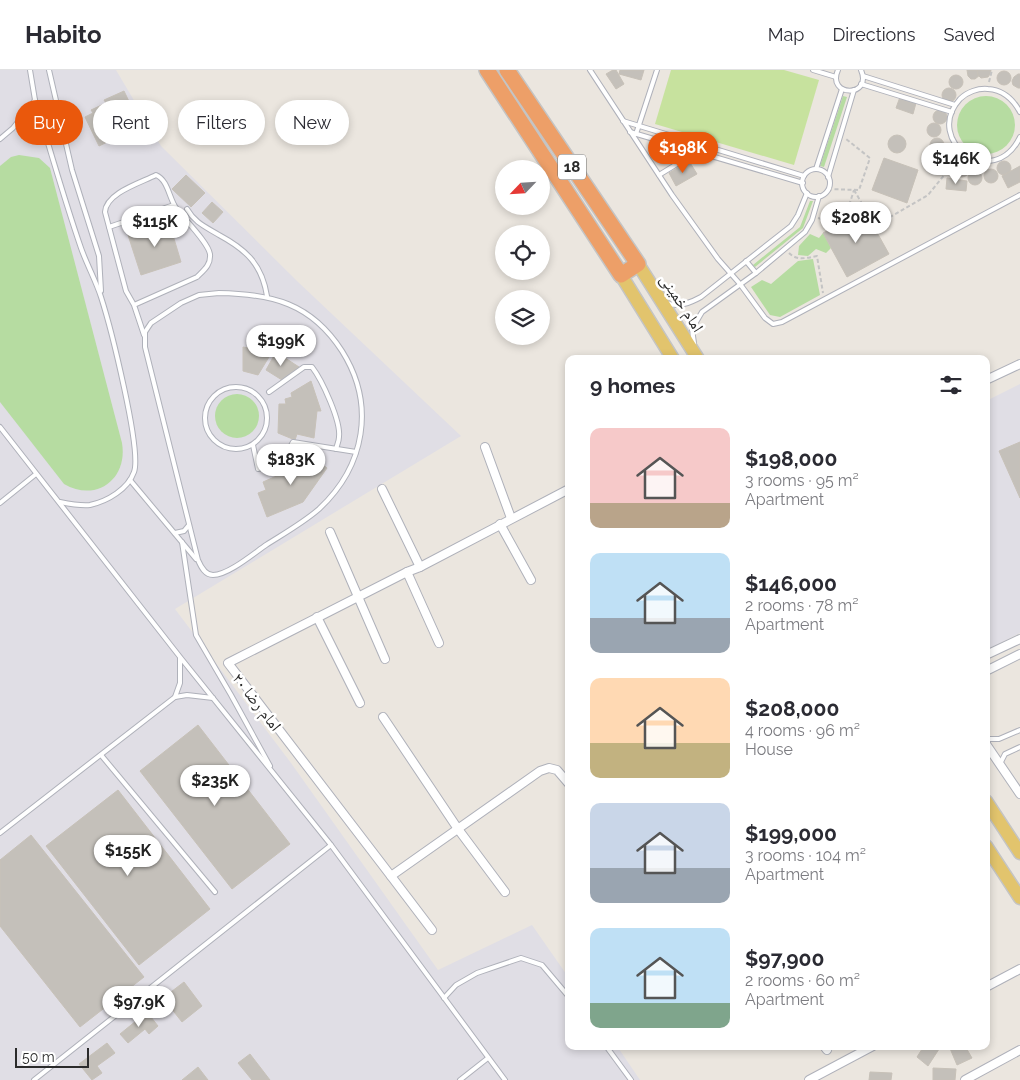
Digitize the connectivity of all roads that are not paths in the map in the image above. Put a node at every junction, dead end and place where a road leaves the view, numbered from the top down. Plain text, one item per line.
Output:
1 (30, 70) edge
2 (49, 70) edge
3 (488, 70) edge
4 (507, 70) edge
5 (590, 70) edge
6 (657, 70) edge
7 (813, 70) edge
8 (837, 70) edge
9 (861, 70) edge
10 (863, 76) junction
11 (836, 77) junction
12 (861, 84) junction
13 (842, 89) junction
14 (854, 90) junction
15 (35, 100) edge
16 (955, 105) junction
17 (952, 112) junction
18 (1020, 112) edge
19 (623, 121) junction
20 (15, 125) edge
21 (639, 126) junction
22 (630, 132) junction
23 (636, 134) junction
24 (1020, 137) edge
25 (0, 139) edge
26 (49, 145) edge
27 (714, 148) junction
28 (712, 156) junction
29 (685, 159) dead end
30 (756, 160) junction
31 (754, 168) junction
32 (816, 169) junction
33 (659, 175) junction
34 (804, 176) junction
35 (828, 177) junction
36 (802, 183) junction
37 (807, 193) junction
38 (1020, 195) edge
39 (819, 196) junction
40 (174, 204) junction
41 (188, 209) dead end
42 (109, 227) junction
43 (746, 260) junction
44 (638, 264) junction
45 (730, 273) junction
46 (756, 273) junction
47 (621, 275) junction
48 (740, 284) junction
49 (101, 296) junction
50 (267, 296) junction
51 (657, 296) junction
52 (134, 305) junction
53 (145, 340) junction
54 (671, 355) edge
55 (696, 355) edge
56 (697, 355) edge
57 (1020, 364) edge
58 (990, 378) edge
59 (269, 392) dead end
60 (0, 427) edge
61 (253, 444) junction
62 (485, 447) dead end
63 (336, 449) junction
64 (356, 452) junction
65 (36, 474) junction
66 (130, 480) junction
67 (382, 489) dead end
68 (565, 491) edge
69 (60, 502) junction
70 (0, 503) edge
71 (511, 518) junction
72 (500, 524) junction
73 (189, 525) junction
74 (330, 532) dead end
75 (175, 533) junction
76 (182, 542) junction
77 (198, 560) junction
78 (420, 568) junction
79 (406, 572) junction
80 (531, 580) dead end
81 (358, 596) junction
82 (317, 618) junction
83 (1020, 639) edge
84 (440, 643) dead end
85 (990, 653) edge
86 (1020, 654) edge
87 (180, 657) junction
88 (385, 659) dead end
89 (990, 669) edge
90 (175, 697) junction
91 (213, 698) junction
92 (360, 703) dead end
93 (383, 717) dead end
94 (1020, 730) edge
95 (990, 739) edge
96 (1020, 747) edge
97 (990, 750) edge
98 (101, 755) junction
99 (1000, 764) junction
100 (275, 775) junction
101 (565, 779) edge
102 (1020, 794) edge
103 (990, 807) edge
104 (458, 829) junction
105 (0, 833) edge
106 (331, 845) junction
107 (990, 852) edge
108 (1020, 853) edge
109 (391, 876) junction
110 (215, 892) dead end
111 (505, 892) dead end
112 (1020, 898) edge
113 (432, 930) dead end
114 (1020, 969) edge
115 (990, 985) edge
116 (565, 992) edge
117 (444, 998) junction
118 (609, 1050) edge
119 (865, 1050) edge
120 (1020, 1050) edge
121 (488, 1058) junction
122 (34, 1080) edge
123 (460, 1080) edge
124 (505, 1080) edge
125 (631, 1080) edge
126 (809, 1080) edge
127 (965, 1080) edge

1 - 15 lane
2 - 49 lane
3 - 47 highway, 18
4 - 44 highway, 18
5 - 19 lane
6 - 21 lane
7 - 11 lane
8 - 11 lane
9 - 10 lane
10 - 12 lane
10 - 16 lane
11 - 13 lane
12 - 14 lane
12 - 17 lane
13 - 14 lane
13 - 32 lane
14 - 35 lane
16 - 17 lane
16 - 18 lane
17 - 24 lane
19 - 21 lane
19 - 22 lane
20 - 25 lane
21 - 23 lane
21 - 27 lane
22 - 23 lane
22 - 33 lane
23 - 28 lane
26 - 49 lane
27 - 28 lane
27 - 30 lane
28 - 31 lane
29 - 33 lane
30 - 31 lane
30 - 34 lane
31 - 36 lane
32 - 34 lane
32 - 35 lane
33 - 45 lane
34 - 36 lane
35 - 39 lane
36 - 37 lane
37 - 39 lane
37 - 43 lane
38 - 48 lane
39 - 46 lane
40 - 42 lane
40 - 42 lane
40 - 52 lane
41 - 50 lane
42 - 52 lane
43 - 45 lane
43 - 46 lane
44 - 47 highway
44 - 51 main road, امام خمینی
45 - 48 lane
45 - 51 lane
46 - 48 lane
47 - 54 main road
48 - 56 lane
49 - 66 lane
50 - 53 lane
50 - 64 lane
51 - 55 main road, امام خمینی
52 - 53 lane
53 - 73 lane
57 - 58 street
59 - 63 lane
60 - 65 lane
61 - 61 lane
61 - 63 lane
62 - 71 street
63 - 64 lane
64 - 77 lane
65 - 69 lane
65 - 70 lane
66 - 69 lane
66 - 75 lane
67 - 78 street
68 - 71 street, امام رضا ۲۰
69 - 87 lane
71 - 72 street, امام رضا ۲۰
72 - 78 street, امام رضا ۲۰
72 - 80 street
73 - 75 lane
73 - 77 lane
74 - 81 street
75 - 76 lane
76 - 77 lane
76 - 100 lane
78 - 79 street, امام رضا ۲۰
79 - 81 street, امام رضا ۲۰
79 - 84 street
81 - 82 street, امام رضا ۲۰
81 - 88 street
82 - 92 street
82 - 109 street, امام رضا ۲۰
83 - 85 street
86 - 89 street
87 - 90 lane
87 - 91 lane
90 - 91 lane
90 - 98 lane
91 - 100 lane
93 - 104 street
94 - 95 lane
96 - 99 lane
97 - 99 street
98 - 105 lane
98 - 110 lane
99 - 102 street
100 - 106 lane
101 - 104 street
103 - 108 main road
104 - 109 street
104 - 111 street
106 - 117 lane
106 - 122 lane
107 - 112 main road
109 - 113 street
114 - 115 street
116 - 117 lane
117 - 121 lane
118 - 125 lane
119 - 126 street
120 - 127 street
121 - 123 lane
121 - 124 lane

